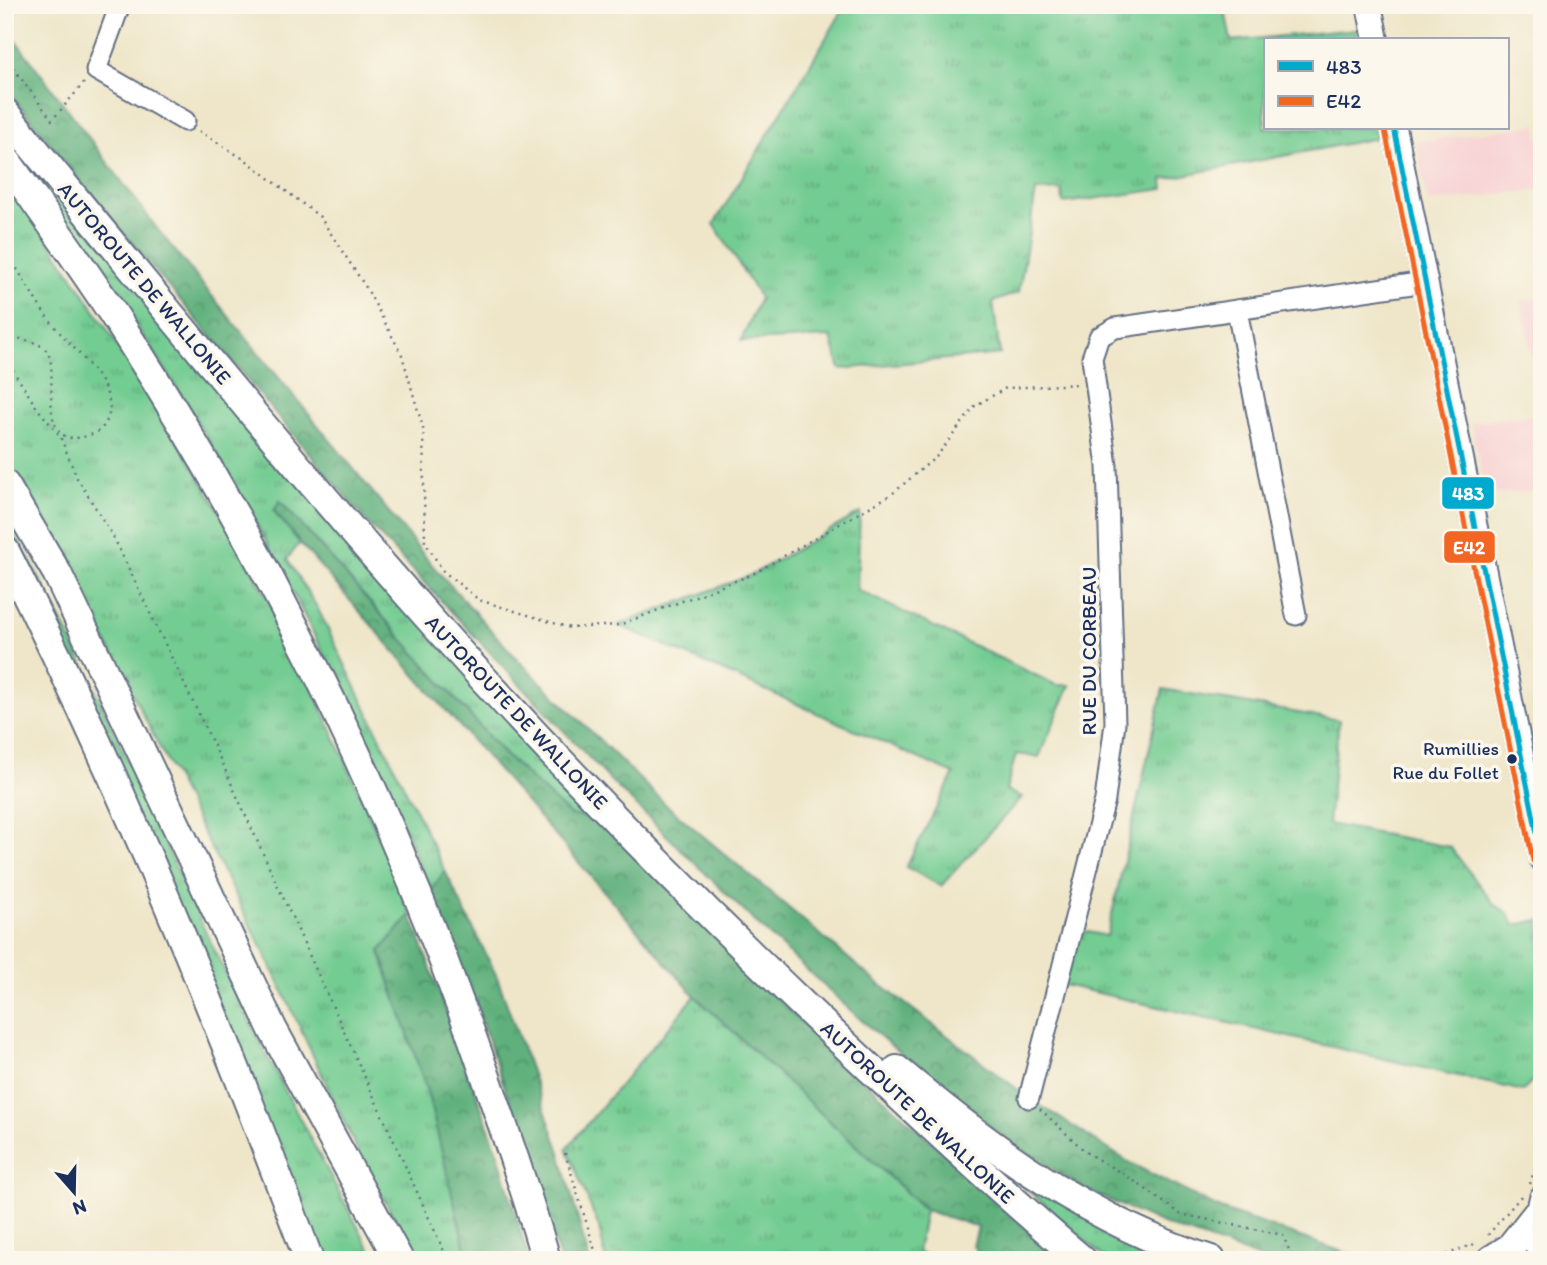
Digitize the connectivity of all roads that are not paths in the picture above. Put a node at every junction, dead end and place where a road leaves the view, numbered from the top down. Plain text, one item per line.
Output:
1 (120, 5) edge
2 (1369, 5) edge
3 (1376, 38) edge
4 (5, 113) edge
5 (185, 121) road end
6 (1394, 130) edge
7 (5, 159) edge
8 (1425, 282) junction
9 (1237, 310) junction
10 (5, 485) edge
11 (5, 551) edge
12 (1296, 615) dead end
13 (1542, 859) edge
14 (830, 1030) junction
15 (1029, 1098) road end
16 (1539, 1206) edge
17 (309, 1260) edge
18 (399, 1260) edge
19 (546, 1260) edge
20 (1082, 1260) edge
21 (1211, 1260) edge
22 (1492, 1260) edge
23 (1540, 1260) edge

1 - 5 street
2 - 3 main road
4 - 14 highway, AUTOROUTE DE WALLONIE
6 - 8 main road
7 - 19 highway
8 - 9 street, RUE DU CORBEAU
8 - 13 main road
9 - 12 street
9 - 15 street, RUE DU CORBEAU
10 - 18 highway
11 - 17 highway
14 - 20 highway, AUTOROUTE DE WALLONIE
14 - 21 highway
16 - 22 highway
16 - 23 main road

